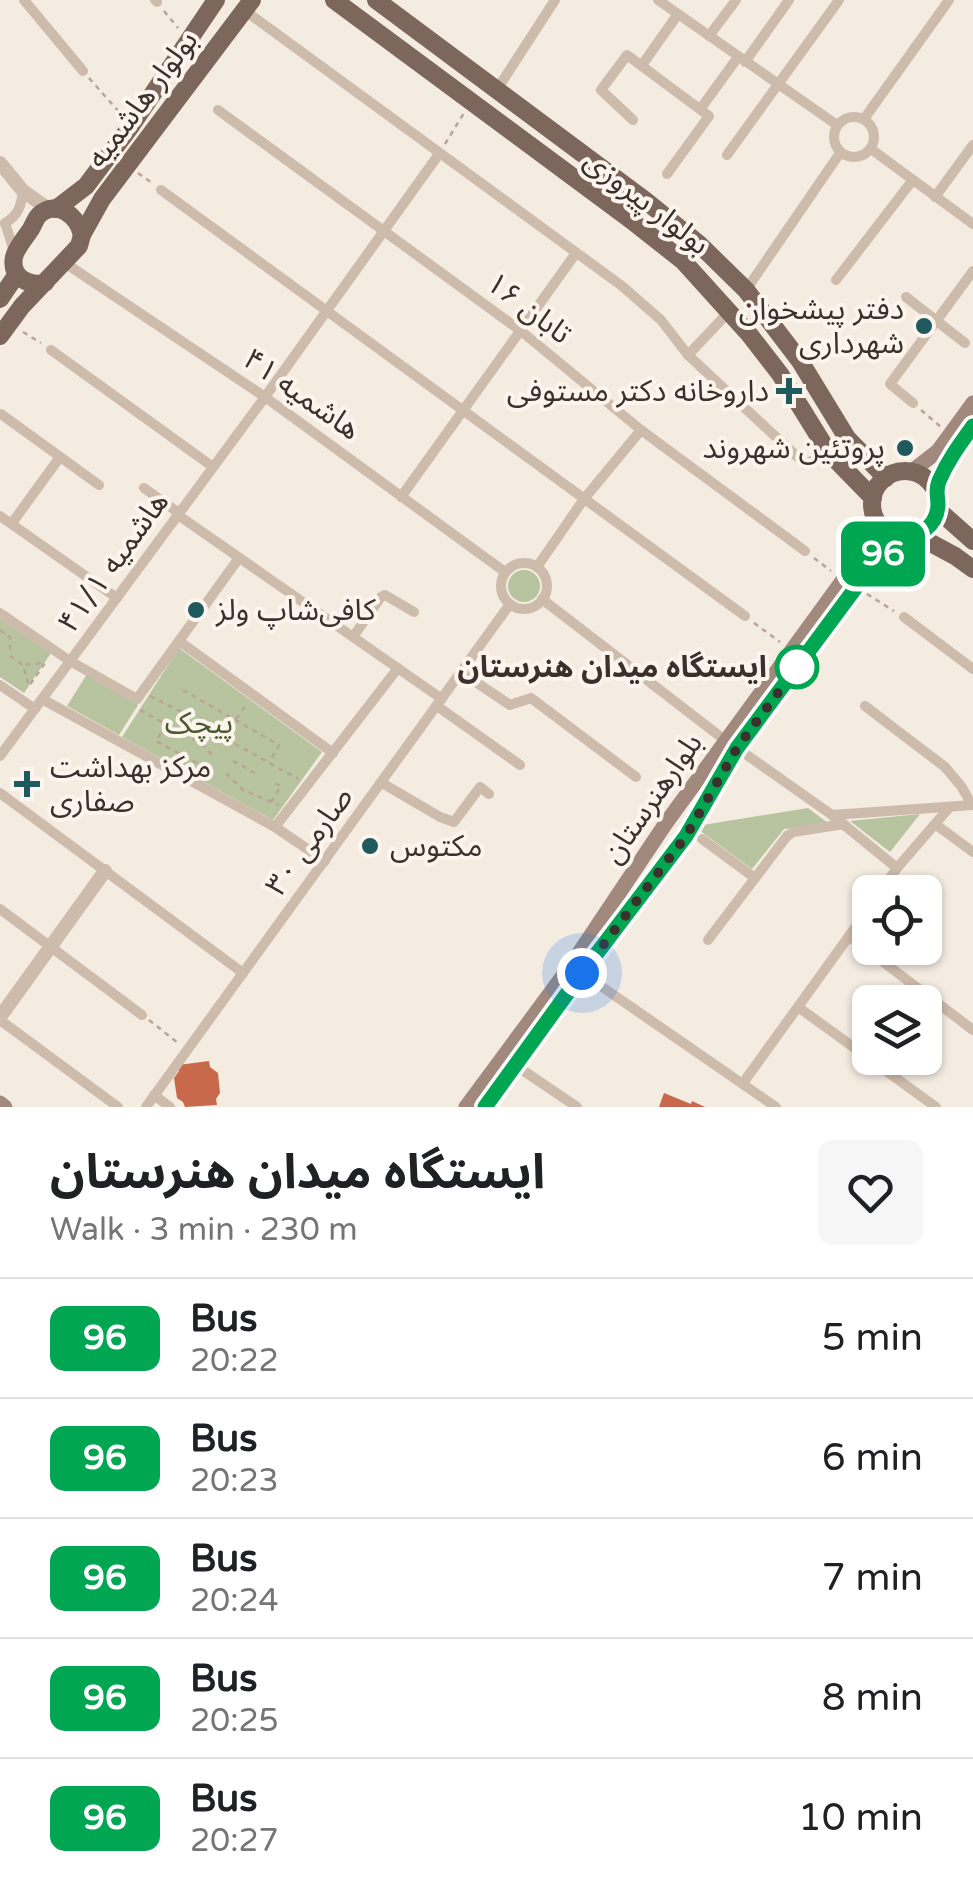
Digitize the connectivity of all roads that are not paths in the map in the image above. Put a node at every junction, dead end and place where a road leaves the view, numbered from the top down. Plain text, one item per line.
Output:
1 (24, 0) edge
2 (216, 0) edge
3 (334, 0) edge
4 (376, 0) edge
5 (555, 0) edge
6 (658, 0) edge
7 (736, 0) edge
8 (789, 0) edge
9 (839, 0) edge
10 (950, 0) edge
11 (248, 4) edge
12 (678, 14) junction
13 (709, 36) junction
14 (741, 59) junction
15 (642, 66) junction
16 (82, 71) road end
17 (777, 84) junction
18 (496, 91) junction
19 (700, 108) junction
20 (218, 110) dead end
21 (864, 119) junction
22 (634, 120) dead end
23 (838, 125) junction
24 (973, 145) edge
25 (871, 149) junction
26 (840, 153) junction
27 (439, 154) junction
28 (728, 155) dead end
29 (0, 163) edge
30 (667, 174) dead end
31 (912, 180) junction
32 (161, 190) road end
33 (22, 191) junction
34 (935, 197) junction
35 (53, 210) junction
36 (2, 223) edge
37 (973, 224) edge
38 (383, 232) junction
39 (82, 235) junction
40 (576, 253) junction
41 (14, 254) junction
42 (65, 263) junction
43 (973, 271) edge
44 (17, 274) junction
45 (836, 280) dead end
46 (45, 284) junction
47 (746, 290) junction
48 (906, 296) dead end
49 (0, 299) edge
50 (327, 311) junction
51 (724, 317) dead end
52 (936, 321) junction
53 (4, 330) edge
54 (521, 331) junction
55 (965, 344) dead end
56 (51, 350) road end
57 (688, 355) junction
58 (265, 397) junction
59 (913, 403) road end
60 (973, 403) edge
61 (463, 412) junction
62 (1, 414) edge
63 (973, 426) edge
64 (641, 430) junction
65 (829, 454) junction
66 (60, 457) junction
67 (213, 468) junction
68 (911, 472) junction
69 (886, 478) junction
70 (99, 485) dead end
71 (144, 488) dead end
72 (401, 497) junction
73 (584, 499) junction
74 (936, 500) junction
75 (874, 507) junction
76 (179, 514) junction
77 (0, 516) edge
78 (12, 523) junction
79 (908, 536) junction
80 (973, 541) edge
81 (805, 551) road end
82 (239, 558) junction
83 (537, 568) junction
84 (973, 569) edge
85 (505, 572) junction
86 (849, 583) junction
87 (117, 598) junction
88 (542, 600) junction
89 (510, 604) junction
90 (414, 612) dead end
91 (0, 613) edge
92 (744, 616) road end
93 (904, 617) road end
94 (353, 637) junction
95 (179, 641) junction
96 (70, 661) junction
97 (398, 668) junction
98 (973, 669) edge
99 (461, 672) junction
100 (0, 684) edge
101 (439, 702) junction
102 (38, 704) junction
103 (866, 706) dead end
104 (731, 745) junction
105 (333, 752) junction
106 (0, 756) edge
107 (520, 765) dead end
108 (636, 778) dead end
109 (382, 783) junction
110 (0, 793) edge
111 (490, 794) dead end
112 (973, 806) edge
113 (948, 808) junction
114 (832, 816) junction
115 (666, 823) junction
116 (844, 824) junction
117 (935, 824) junction
118 (275, 827) junction
119 (694, 838) junction
120 (973, 852) edge
121 (324, 861) junction
122 (897, 868) junction
123 (105, 871) junction
124 (892, 875) edge
125 (755, 878) junction
126 (0, 909) edge
127 (852, 932) edge
128 (849, 936) junction
129 (708, 940) dead end
130 (51, 946) junction
131 (243, 973) junction
132 (582, 973) junction
133 (798, 1008) junction
134 (142, 1015) road end
135 (0, 1018) edge
136 (973, 1030) edge
137 (515, 1065) junction
138 (743, 1083) junction
139 (154, 1096) junction
140 (118, 1107) edge
141 (146, 1107) edge
142 (170, 1107) edge
143 (466, 1107) edge
144 (485, 1107) edge
145 (577, 1107) edge
146 (776, 1107) edge
147 (936, 1107) edge

1 - 16 street
2 - 35 main road, بولوار هاشمیه
3 - 65 main road, بولوار پیروزی
4 - 18 main road, بولوار پیروزی
5 - 18 street
6 - 12 street
7 - 13 street
8 - 14 street
9 - 17 street
10 - 21 street
11 - 27 street
11 - 39 main road, بولوار هاشمیه
12 - 13 street
12 - 15 street
13 - 14 street
14 - 17 street
14 - 19 street
15 - 19 street
15 - 22 street
17 - 23 street
17 - 28 street
18 - 47 main road, بولوار پیروزی
19 - 30 street
20 - 38 street, تابان ۱۶
21 - 23 street
21 - 25 street
23 - 26 street
24 - 34 street
25 - 26 street
25 - 31 street
26 - 47 street
27 - 38 street, هاشمیه ۴۱/۱
27 - 40 street
29 - 33 street
31 - 34 street
31 - 45 street
32 - 50 street
33 - 35 street
33 - 36 street
34 - 37 street
35 - 39 main road
35 - 41 main road
36 - 41 street
38 - 50 street, هاشمیه ۴۱/۱
38 - 54 street, تابان ۱۶
39 - 42 main road
40 - 54 street
40 - 57 street
41 - 44 main road
42 - 46 main road
42 - 58 street, هاشمیه ۴۱
43 - 52 street
44 - 46 main road
44 - 49 main road
46 - 53 main road
47 - 69 main road, بولوار پیروزی
48 - 52 street
50 - 58 street, هاشمیه ۴۱/۱
50 - 61 street
51 - 57 street
52 - 55 street
52 - 59 street
54 - 61 street
54 - 64 street, تابان ۱۶
56 - 67 street
57 - 65 street
58 - 67 street, هاشمیه ۴۱/۱
58 - 72 street, هاشمیه ۴۱
60 - 68 main road
61 - 72 street
61 - 73 street
62 - 66 street
63 - 74 main road
64 - 73 street
64 - 81 street, تابان ۱۶
65 - 75 main road, بولوار پیروزی
66 - 70 street
66 - 78 street
67 - 76 street, هاشمیه ۴۱/۱
68 - 69 main road
68 - 74 main road
69 - 75 main road
71 - 76 street
72 - 85 street, هاشمیه ۴۱
73 - 83 street
73 - 92 street
74 - 79 main road
74 - 80 main road
75 - 79 main road
75 - 86 main road, بلوارهنرستان
76 - 82 street
76 - 87 street, هاشمیه ۴۱/۱
77 - 78 street
78 - 87 street
79 - 84 main road
79 - 86 main road, بلوارهنرستان
82 - 94 street
82 - 95 street
83 - 85 street
83 - 88 street
85 - 89 street
86 - 104 main road, بلوارهنرستان
86 - 104 main road, بلوارهنرستان
87 - 96 street, هاشمیه ۴۱/۱
88 - 89 street
88 - 104 street
89 - 99 street, صارمی ۳۰
90 - 94 street
91 - 96 street
93 - 98 street
94 - 97 street
95 - 96 street
95 - 105 street
96 - 102 street, هاشمیه ۴۱/۱
97 - 101 street
97 - 105 street
99 - 101 street, صارمی ۳۰
99 - 108 street
100 - 102 street
101 - 107 street
101 - 109 street, صارمی ۳۰
102 - 106 street, هاشمیه ۴۱/۱
102 - 118 street
103 - 112 street
104 - 114 street
104 - 115 main road, بلوارهنرستان
104 - 119 main road, بلوارهنرستان
105 - 118 street
109 - 111 street
109 - 121 street, صارمی ۳۰
110 - 123 street
112 - 113 street
113 - 114 street
113 - 117 street
114 - 116 street
115 - 119 main road
115 - 143 main road, بلوارهنرستان
116 - 122 street
116 - 125 street
117 - 120 street
117 - 122 street
118 - 121 street
119 - 125 street
119 - 132 main road, بلوارهنرستان
121 - 131 street, صارمی ۳۰
122 - 124 street
123 - 130 street
123 - 131 street
125 - 129 street
126 - 130 street
127 - 128 street
128 - 133 street
128 - 136 street
130 - 134 street
130 - 135 street
131 - 139 street, صارمی ۳۰
132 - 137 main road, بلوارهنرستان
132 - 138 street
133 - 138 street
133 - 147 street
135 - 140 street
137 - 144 main road, بلوارهنرستان
137 - 145 street
138 - 146 street
139 - 141 street, صارمی ۳۰
139 - 142 street

